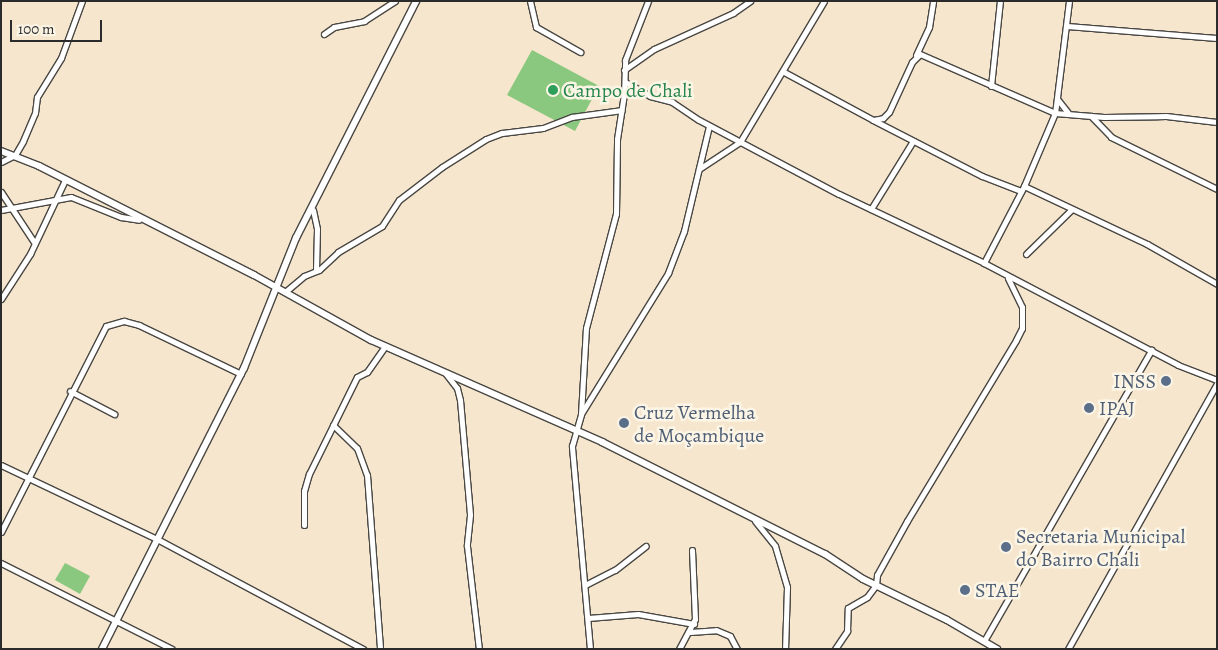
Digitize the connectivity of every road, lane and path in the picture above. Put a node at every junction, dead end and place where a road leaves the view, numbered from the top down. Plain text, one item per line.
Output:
1 (82, 1) edge
2 (396, 1) edge
3 (416, 1) edge
4 (530, 1) edge
5 (648, 1) edge
6 (750, 1) edge
7 (824, 1) edge
8 (933, 1) edge
9 (1000, 1) edge
10 (1069, 1) edge
11 (1067, 26) junction
12 (324, 34) dead end
13 (1217, 38) edge
14 (580, 52) dead end
15 (916, 55) junction
16 (624, 71) junction
17 (784, 72) junction
18 (625, 82) junction
19 (991, 86) junction
20 (1058, 100) junction
21 (622, 110) junction
22 (1055, 113) junction
23 (1068, 113) junction
24 (1092, 116) junction
25 (873, 120) junction
26 (1217, 122) edge
27 (709, 126) junction
28 (913, 141) junction
29 (740, 142) junction
30 (1, 151) edge
31 (15, 155) junction
32 (1, 162) edge
33 (698, 170) junction
34 (65, 180) junction
35 (1022, 189) junction
36 (1217, 189) edge
37 (1, 192) edge
38 (56, 200) junction
39 (12, 208) junction
40 (871, 209) junction
41 (1072, 209) junction
42 (1, 210) edge
43 (313, 210) junction
44 (139, 220) junction
45 (34, 242) junction
46 (1026, 254) dead end
47 (984, 263) junction
48 (316, 271) junction
49 (1007, 276) junction
50 (1217, 284) edge
51 (275, 286) junction
52 (285, 292) junction
53 (1, 299) edge
54 (385, 346) junction
55 (1151, 350) junction
56 (241, 374) junction
57 (446, 374) junction
58 (1217, 382) edge
59 (70, 392) junction
60 (114, 414) dead end
61 (581, 414) junction
62 (333, 425) junction
63 (576, 430) junction
64 (1, 465) edge
65 (28, 479) junction
66 (753, 519) junction
67 (304, 525) dead end
68 (1, 532) edge
69 (157, 539) junction
70 (646, 546) dead end
71 (692, 550) dead end
72 (1, 563) edge
73 (585, 585) junction
74 (876, 585) junction
75 (588, 618) junction
76 (115, 620) junction
77 (694, 624) junction
78 (690, 632) junction
79 (984, 642) junction
80 (102, 649) edge
81 (172, 649) edge
82 (363, 649) edge
83 (380, 649) edge
84 (479, 649) edge
85 (590, 649) edge
86 (679, 649) edge
87 (737, 649) edge
88 (785, 649) edge
89 (836, 649) edge
90 (997, 649) edge
91 (1068, 649) edge

1 - 31 street
2 - 12 street
3 - 43 street
4 - 14 street
5 - 16 street
6 - 16 street
7 - 17 street
8 - 15 street
9 - 19 street
10 - 11 street
11 - 13 street
11 - 20 street
15 - 19 street
15 - 25 street
16 - 18 street
17 - 25 street
17 - 29 street
18 - 21 street
18 - 27 street
19 - 22 street
20 - 22 street
20 - 23 street
21 - 48 street
21 - 61 street
22 - 23 street
22 - 35 street
23 - 24 street
24 - 26 street
24 - 36 street
25 - 28 street
27 - 29 street
27 - 33 street
28 - 35 street
28 - 40 street
29 - 33 street
29 - 40 street
30 - 31 street
31 - 32 street
31 - 34 street
33 - 61 street
34 - 38 street
34 - 44 street
35 - 41 street
35 - 47 street
37 - 39 street
38 - 39 street
38 - 44 street
38 - 45 street
39 - 42 street
39 - 45 street
40 - 47 street
41 - 46 street
41 - 50 street
43 - 48 street
43 - 51 street
44 - 51 street
45 - 53 street
47 - 49 street
48 - 52 street
49 - 55 street
49 - 74 street
51 - 52 street
51 - 56 street
52 - 54 street
54 - 57 street
54 - 62 street
55 - 58 street
55 - 79 street
56 - 59 street
56 - 69 street
57 - 63 street
57 - 84 street
58 - 91 street
59 - 60 street
59 - 65 street
61 - 63 street
62 - 67 street
62 - 83 street
63 - 66 street
63 - 73 street
64 - 65 street
65 - 68 street
65 - 69 street
66 - 74 street
66 - 88 street
69 - 76 street
69 - 82 street
70 - 73 street
71 - 77 street
72 - 76 street
73 - 75 street
74 - 79 street
74 - 89 street
75 - 77 street
75 - 85 street
76 - 80 street
76 - 81 street
77 - 78 street
78 - 86 street
78 - 87 street
79 - 90 street

